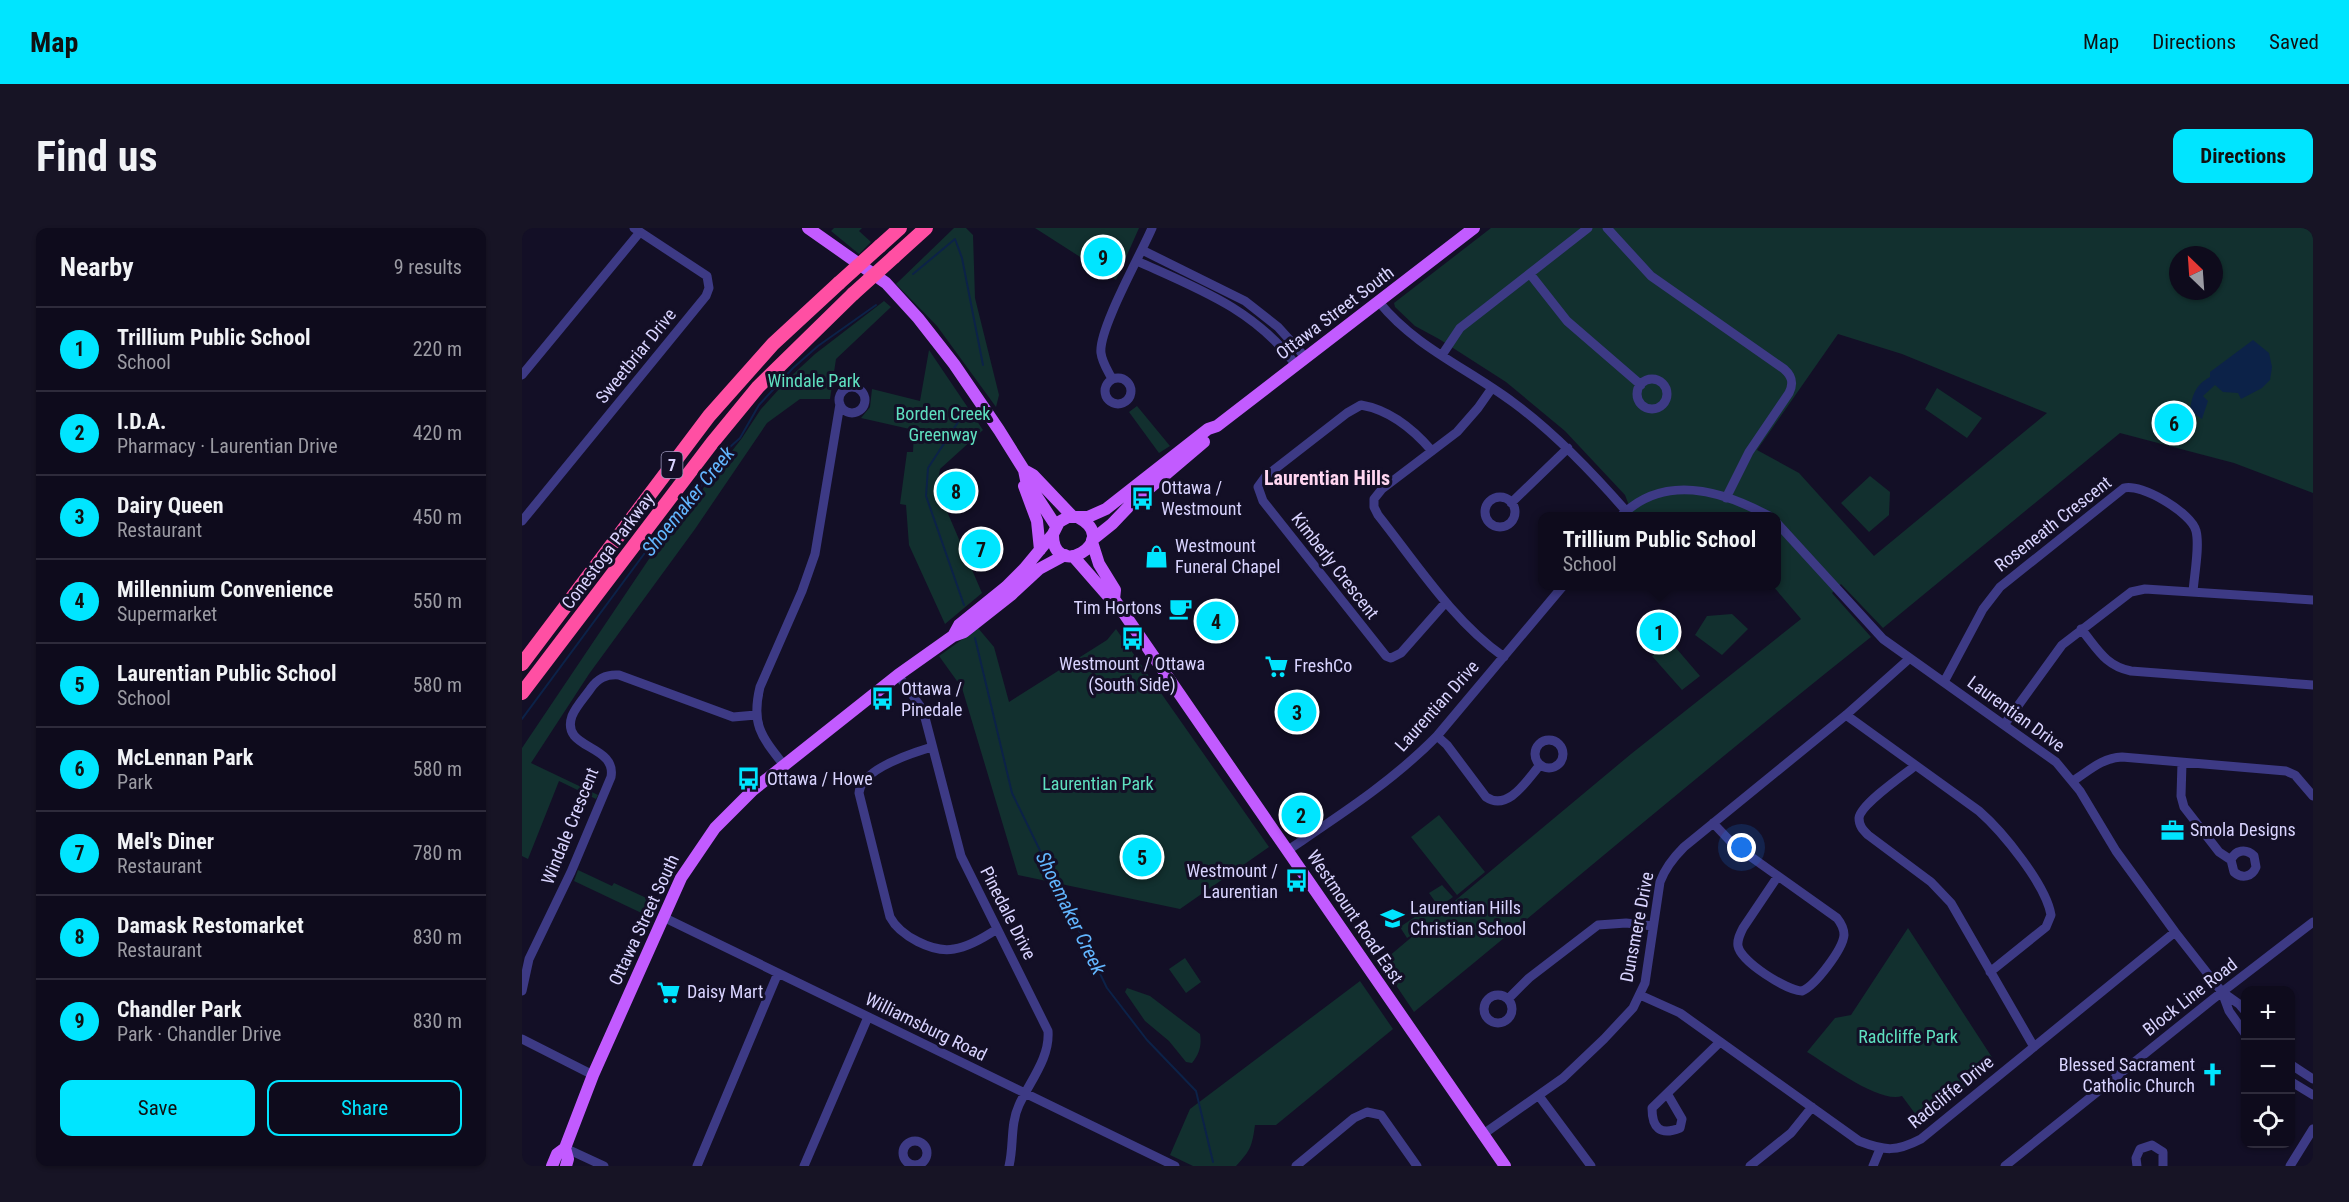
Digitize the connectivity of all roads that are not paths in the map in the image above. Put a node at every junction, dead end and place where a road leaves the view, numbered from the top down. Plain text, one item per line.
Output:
1 (808, 228) edge
2 (900, 228) edge
3 (926, 228) edge
4 (1152, 228) edge
5 (1474, 228) edge
6 (1588, 228) edge
7 (1606, 228) edge
8 (637, 230) edge
9 (1143, 250) junction
10 (1137, 261) junction
11 (1530, 274) junction
12 (1380, 302) junction
13 (1442, 355) junction
14 (1301, 362) junction
15 (522, 375) edge
16 (1112, 379) dead end
17 (1641, 385) dead end
18 (1492, 388) junction
19 (840, 404) dead end
20 (1217, 426) junction
21 (1568, 448) junction
22 (1432, 451) junction
23 (1021, 466) junction
24 (1726, 498) junction
25 (1511, 503) dead end
26 (1621, 512) edge
27 (1625, 512) edge
28 (1759, 512) edge
29 (1076, 517) junction
30 (522, 521) edge
31 (1781, 528) edge
32 (1054, 530) junction
33 (1092, 541) junction
34 (1040, 550) junction
35 (1072, 558) junction
36 (1559, 590) edge
37 (2193, 592) junction
38 (1114, 599) junction
39 (2313, 600) edge
40 (1446, 602) junction
41 (2081, 629) junction
42 (953, 636) junction
43 (1504, 657) junction
44 (1910, 658) junction
45 (522, 664) edge
46 (898, 675) junction
47 (1944, 682) junction
48 (2313, 685) edge
49 (522, 693) edge
50 (756, 715) junction
51 (1846, 715) junction
52 (2004, 725) junction
53 (1437, 736) junction
54 (932, 747) junction
55 (2182, 762) junction
56 (783, 765) junction
57 (1540, 765) dead end
58 (1915, 766) junction
59 (2073, 781) junction
60 (2313, 796) edge
61 (1713, 823) junction
62 (1288, 850) junction
63 (2231, 860) dead end
64 (1778, 876) junction
65 (663, 917) junction
66 (2313, 922) edge
67 (1653, 926) junction
68 (997, 929) junction
69 (2175, 932) junction
70 (1990, 972) junction
71 (778, 974) junction
72 (522, 991) edge
73 (2222, 992) junction
74 (1640, 995) junction
75 (1508, 999) dead end
76 (2241, 1006) edge
77 (868, 1017) junction
78 (2241, 1028) edge
79 (522, 1039) edge
80 (1720, 1042) junction
81 (2034, 1047) junction
82 (2295, 1067) edge
83 (593, 1075) junction
84 (2313, 1079) edge
85 (2295, 1084) edge
86 (1026, 1093) junction
87 (1668, 1095) dead end
88 (2313, 1095) edge
89 (1539, 1096) junction
90 (1812, 1107) junction
91 (2313, 1129) edge
92 (1482, 1135) junction
93 (565, 1148) junction
94 (1880, 1149) junction
95 (904, 1157) dead end
96 (552, 1166) edge
97 (566, 1166) edge
98 (604, 1166) edge
99 (697, 1166) edge
100 (804, 1166) edge
101 (898, 1166) edge
102 (1009, 1166) edge
103 (1175, 1166) edge
104 (1296, 1166) edge
105 (1417, 1166) edge
106 (1505, 1166) edge
107 (1591, 1166) edge
108 (1750, 1166) edge
109 (1874, 1166) edge
110 (2005, 1166) edge
111 (2137, 1166) edge
112 (2163, 1166) edge
113 (2290, 1166) edge

1 - 23 main road
2 - 45 highway, Conestoga Parkway / 7, bridge
3 - 49 highway, Conestoga Parkway / 7, bridge
4 - 9 street
5 - 12 main road, Ottawa Street South
6 - 11 street
7 - 24 street
8 - 15 street
8 - 30 street, Sweetbriar Drive
9 - 10 street
9 - 14 street
10 - 14 street
10 - 16 street
11 - 13 street
11 - 17 street
12 - 13 street
12 - 14 main road, Ottawa Street South
13 - 18 street
14 - 20 main road, Ottawa Street South
18 - 21 street
18 - 22 street
19 - 50 street
20 - 29 main road
20 - 33 main road
21 - 25 street
21 - 26 street
22 - 40 street
22 - 40 street, Kimberly Crescent
23 - 29 main road
23 - 32 main road
23 - 34 main road
24 - 27 street
24 - 28 street
29 - 32 main road
29 - 33 main road
31 - 44 street, Laurentian Drive
32 - 34 main road
32 - 35 main road
33 - 35 main road
33 - 38 main road
34 - 42 main road
35 - 38 main road
35 - 42 main road
36 - 43 street, Laurentian Drive
37 - 39 street
37 - 41 street
37 - 47 street, Roseneath Crescent
38 - 62 main road, Westmount Road East
40 - 43 street
41 - 48 street
41 - 52 street
42 - 46 main road, Ottawa Street South
43 - 53 street, Laurentian Drive
44 - 47 street, Laurentian Drive
44 - 51 street, Dunsmere Drive
46 - 54 street, Pinedale Drive
46 - 56 main road, Ottawa Street South
47 - 52 street, Laurentian Drive
50 - 56 street
50 - 72 street, Windale Crescent
51 - 58 street
51 - 61 street, Dunsmere Drive
52 - 59 street, Laurentian Drive
53 - 57 street
53 - 62 street, Laurentian Drive
54 - 68 street, Pinedale Drive
54 - 68 street
55 - 59 street
55 - 60 street
55 - 63 street
56 - 65 main road, Ottawa Street South
58 - 70 street
58 - 70 street
59 - 69 street, Laurentian Drive
61 - 64 street
61 - 67 street, Dunsmere Drive
62 - 92 main road, Westmount Road East
64 - 64 street
65 - 71 street, Williamsburg Road
65 - 83 main road, Ottawa Street South
66 - 73 street, Block Line Road
67 - 74 street, Dunsmere Drive
67 - 75 street
68 - 86 street, Pinedale Drive
69 - 73 street, Laurentian Drive
69 - 81 street, Radcliffe Drive
70 - 81 street
71 - 77 street, Williamsburg Road
71 - 99 street
73 - 76 street, Laurentian Drive
73 - 78 street, Laurentian Drive
73 - 110 street, Block Line Road
74 - 80 street
74 - 89 street, Dunsmere Drive
77 - 86 street, Williamsburg Road
77 - 100 street
79 - 83 street
80 - 87 street
80 - 90 street
81 - 94 street, Radcliffe Drive
82 - 84 street
83 - 93 main road, Ottawa Street South
85 - 88 street
86 - 102 street, Pinedale Drive
86 - 103 street, Williamsburg Road
89 - 92 street, Dunsmere Drive
89 - 107 street
90 - 94 street
90 - 108 street
91 - 113 street
92 - 106 main road, Westmount Road East
93 - 96 main road, Ottawa Street South
93 - 97 main road, Ottawa Street South
93 - 98 street
94 - 109 street
95 - 101 street
104 - 105 street
111 - 112 street

